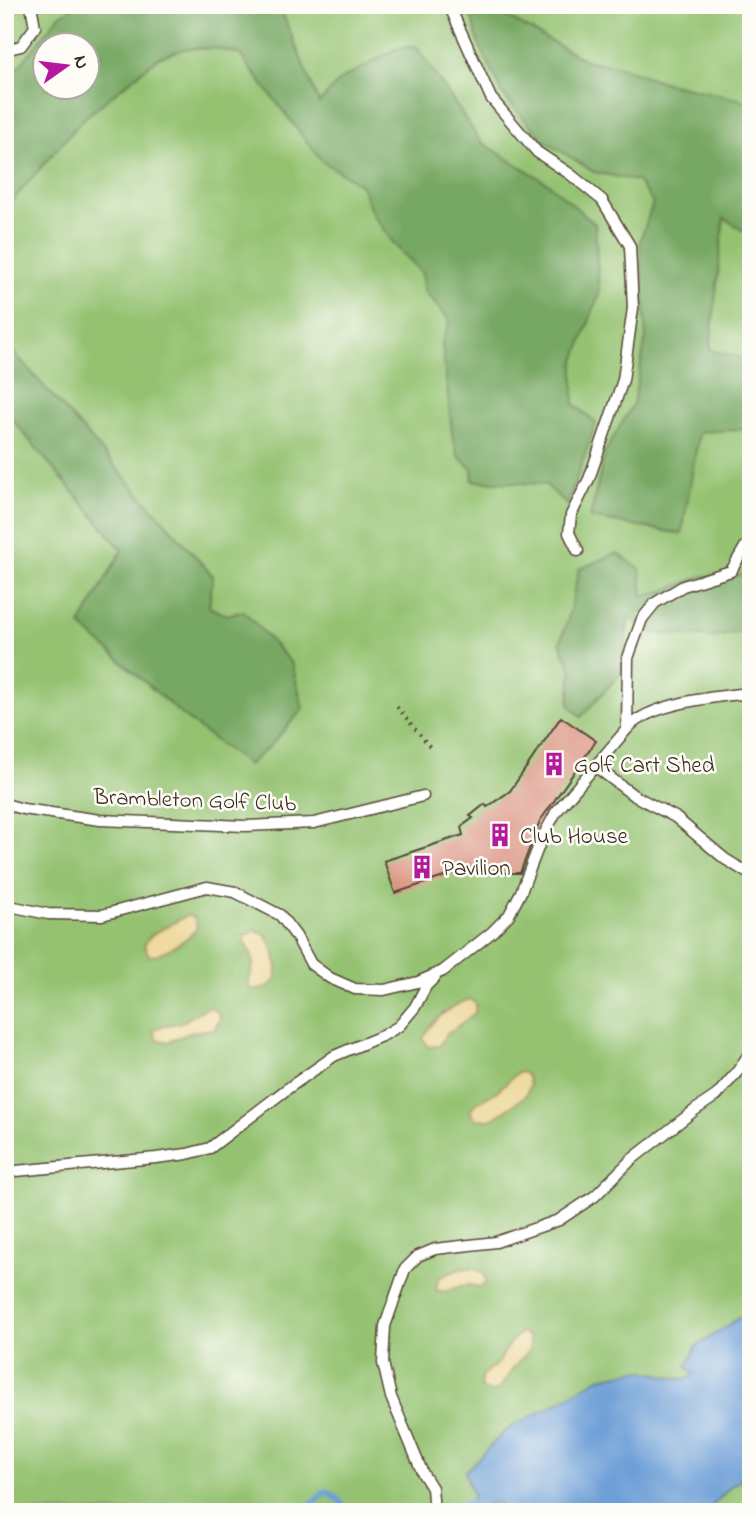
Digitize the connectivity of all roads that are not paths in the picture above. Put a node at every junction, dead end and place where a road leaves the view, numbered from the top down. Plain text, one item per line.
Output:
1 (31, 5) edge
2 (449, 5) edge
3 (5, 50) edge
4 (745, 547) dead end
5 (578, 551) dead end
6 (751, 693) edge
7 (627, 729) junction
8 (595, 766) junction
9 (423, 796) dead end
10 (5, 804) edge
11 (751, 875) edge
12 (5, 905) edge
13 (443, 971) junction
14 (751, 1051) edge
15 (5, 1172) edge
16 (434, 1512) edge

1 - 3 lane
2 - 5 lane
4 - 7 lane
6 - 7 lane
7 - 8 lane
8 - 11 lane
8 - 13 lane
9 - 10 lane, Brambleton Golf Club
12 - 13 lane
13 - 15 lane
14 - 16 lane

